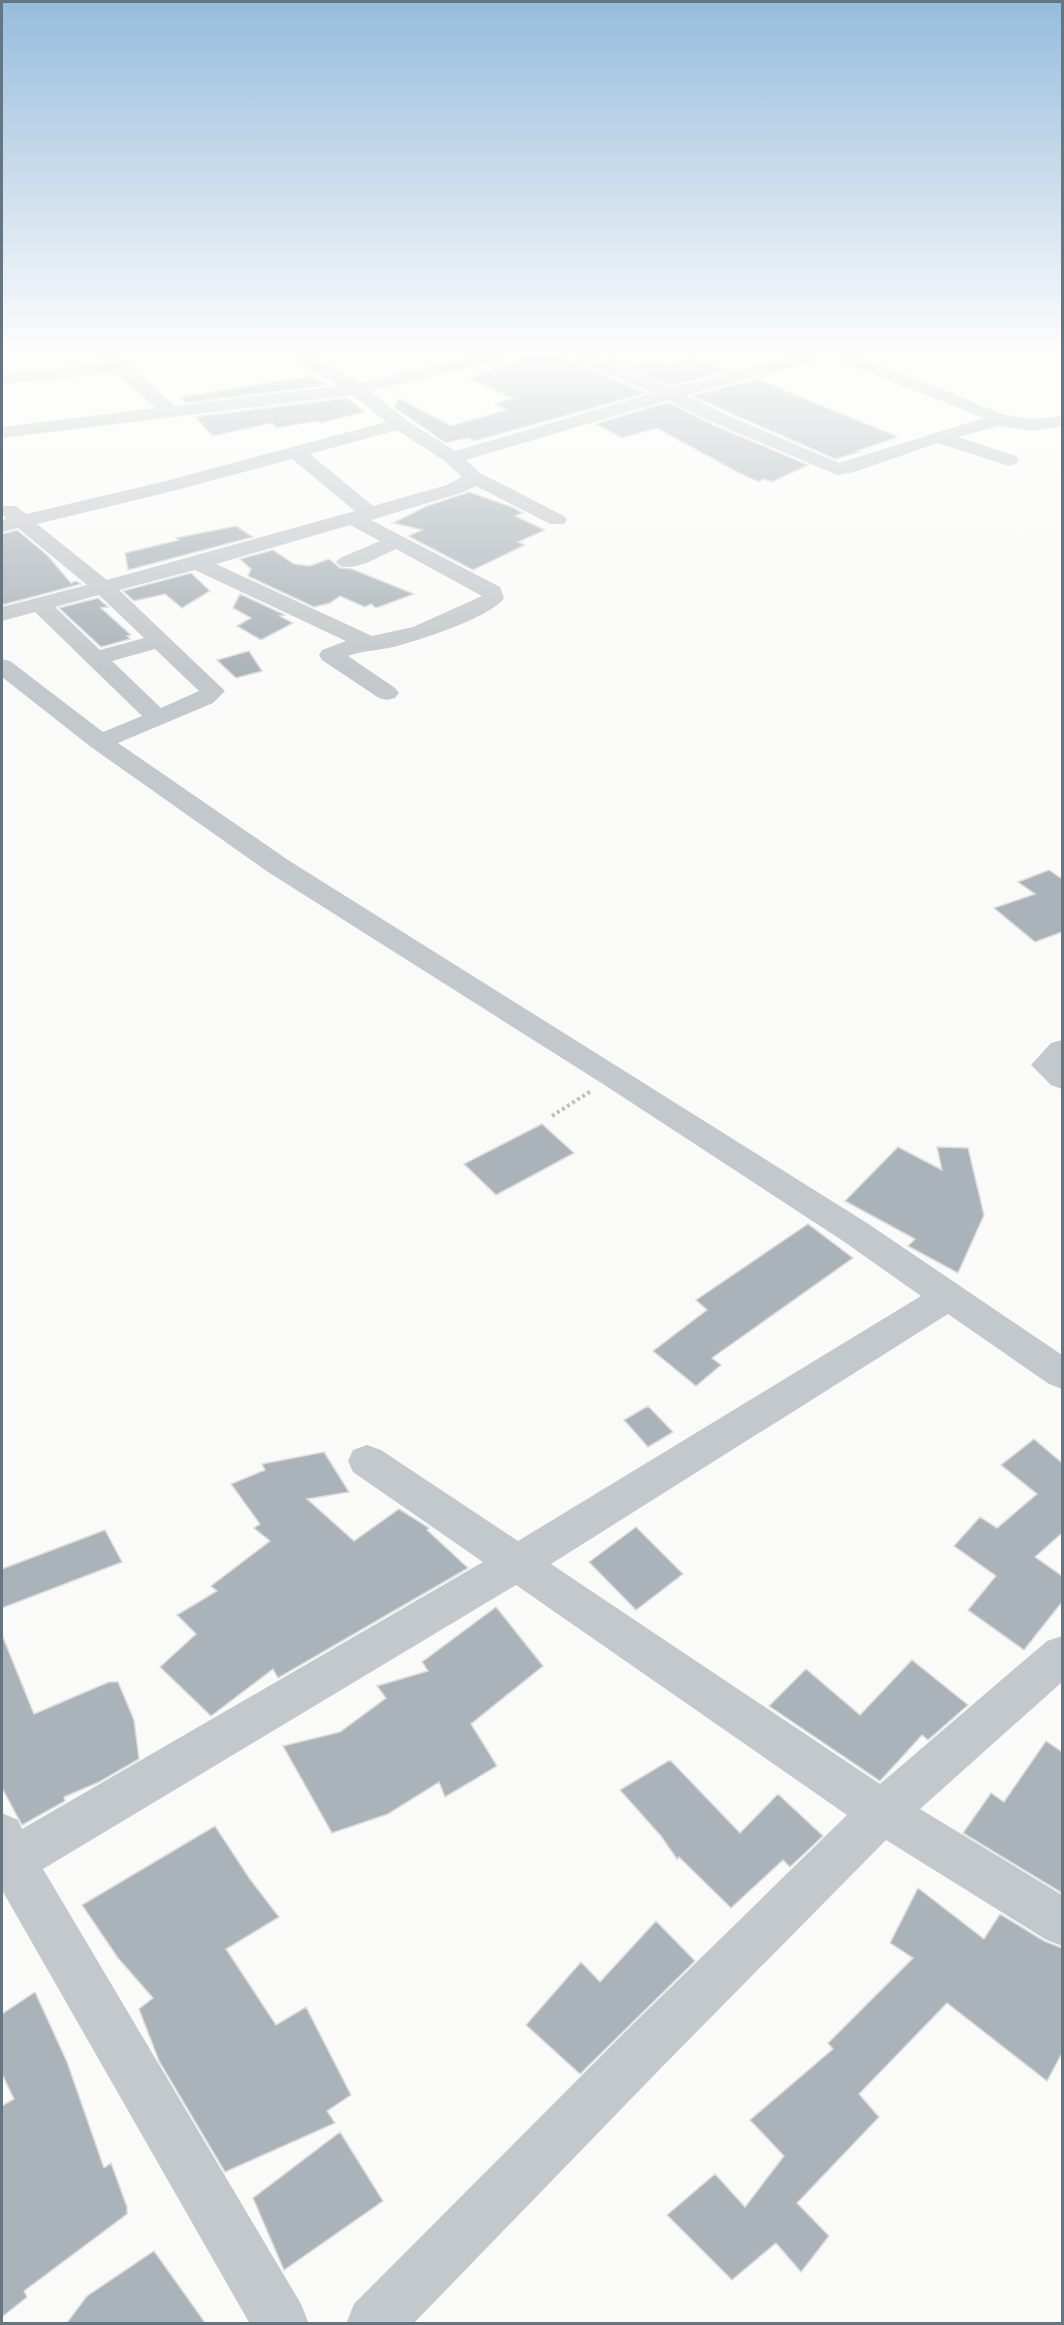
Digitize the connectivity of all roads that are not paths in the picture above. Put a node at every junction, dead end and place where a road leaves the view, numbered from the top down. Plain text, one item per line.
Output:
1 (279, 458) edge
2 (302, 458) edge
3 (453, 458) edge
4 (808, 458) edge
5 (877, 458) edge
6 (1002, 458) edge
7 (1009, 460) dead end
8 (473, 477) junction
9 (2, 503) edge
10 (362, 516) junction
11 (557, 520) dead end
12 (23, 522) junction
13 (2, 526) edge
14 (396, 542) junction
15 (347, 562) dead end
16 (197, 563) junction
17 (103, 587) junction
18 (39, 604) junction
19 (2, 614) edge
20 (159, 640) junction
21 (366, 642) junction
22 (96, 658) junction
23 (2, 666) edge
24 (387, 693) dead end
25 (158, 718) junction
26 (100, 742) junction
27 (1062, 1050) edge
28 (1062, 1078) edge
29 (949, 1296) junction
30 (1062, 1374) edge
31 (367, 1461) dead end
32 (519, 1563) junction
33 (1062, 1655) edge
34 (882, 1812) junction
35 (5, 1855) edge
36 (1062, 1922) edge
37 (281, 2324) edge
38 (374, 2324) edge

1 - 12 street
2 - 10 street
3 - 8 street
4 - 5 street
6 - 7 street
8 - 10 street
8 - 11 street
9 - 12 street
10 - 14 street
10 - 16 street
12 - 13 street
12 - 17 street
14 - 15 street
14 - 21 street
16 - 17 street
16 - 21 street
17 - 18 street
17 - 20 street
18 - 19 street
18 - 22 street
20 - 22 street
20 - 25 street
21 - 24 street
22 - 25 street
23 - 26 street
25 - 26 street
26 - 29 street
27 - 28 street
29 - 30 street
29 - 32 street
31 - 32 street
32 - 34 street
32 - 35 street
33 - 34 street
34 - 36 street
34 - 38 street
35 - 37 street

